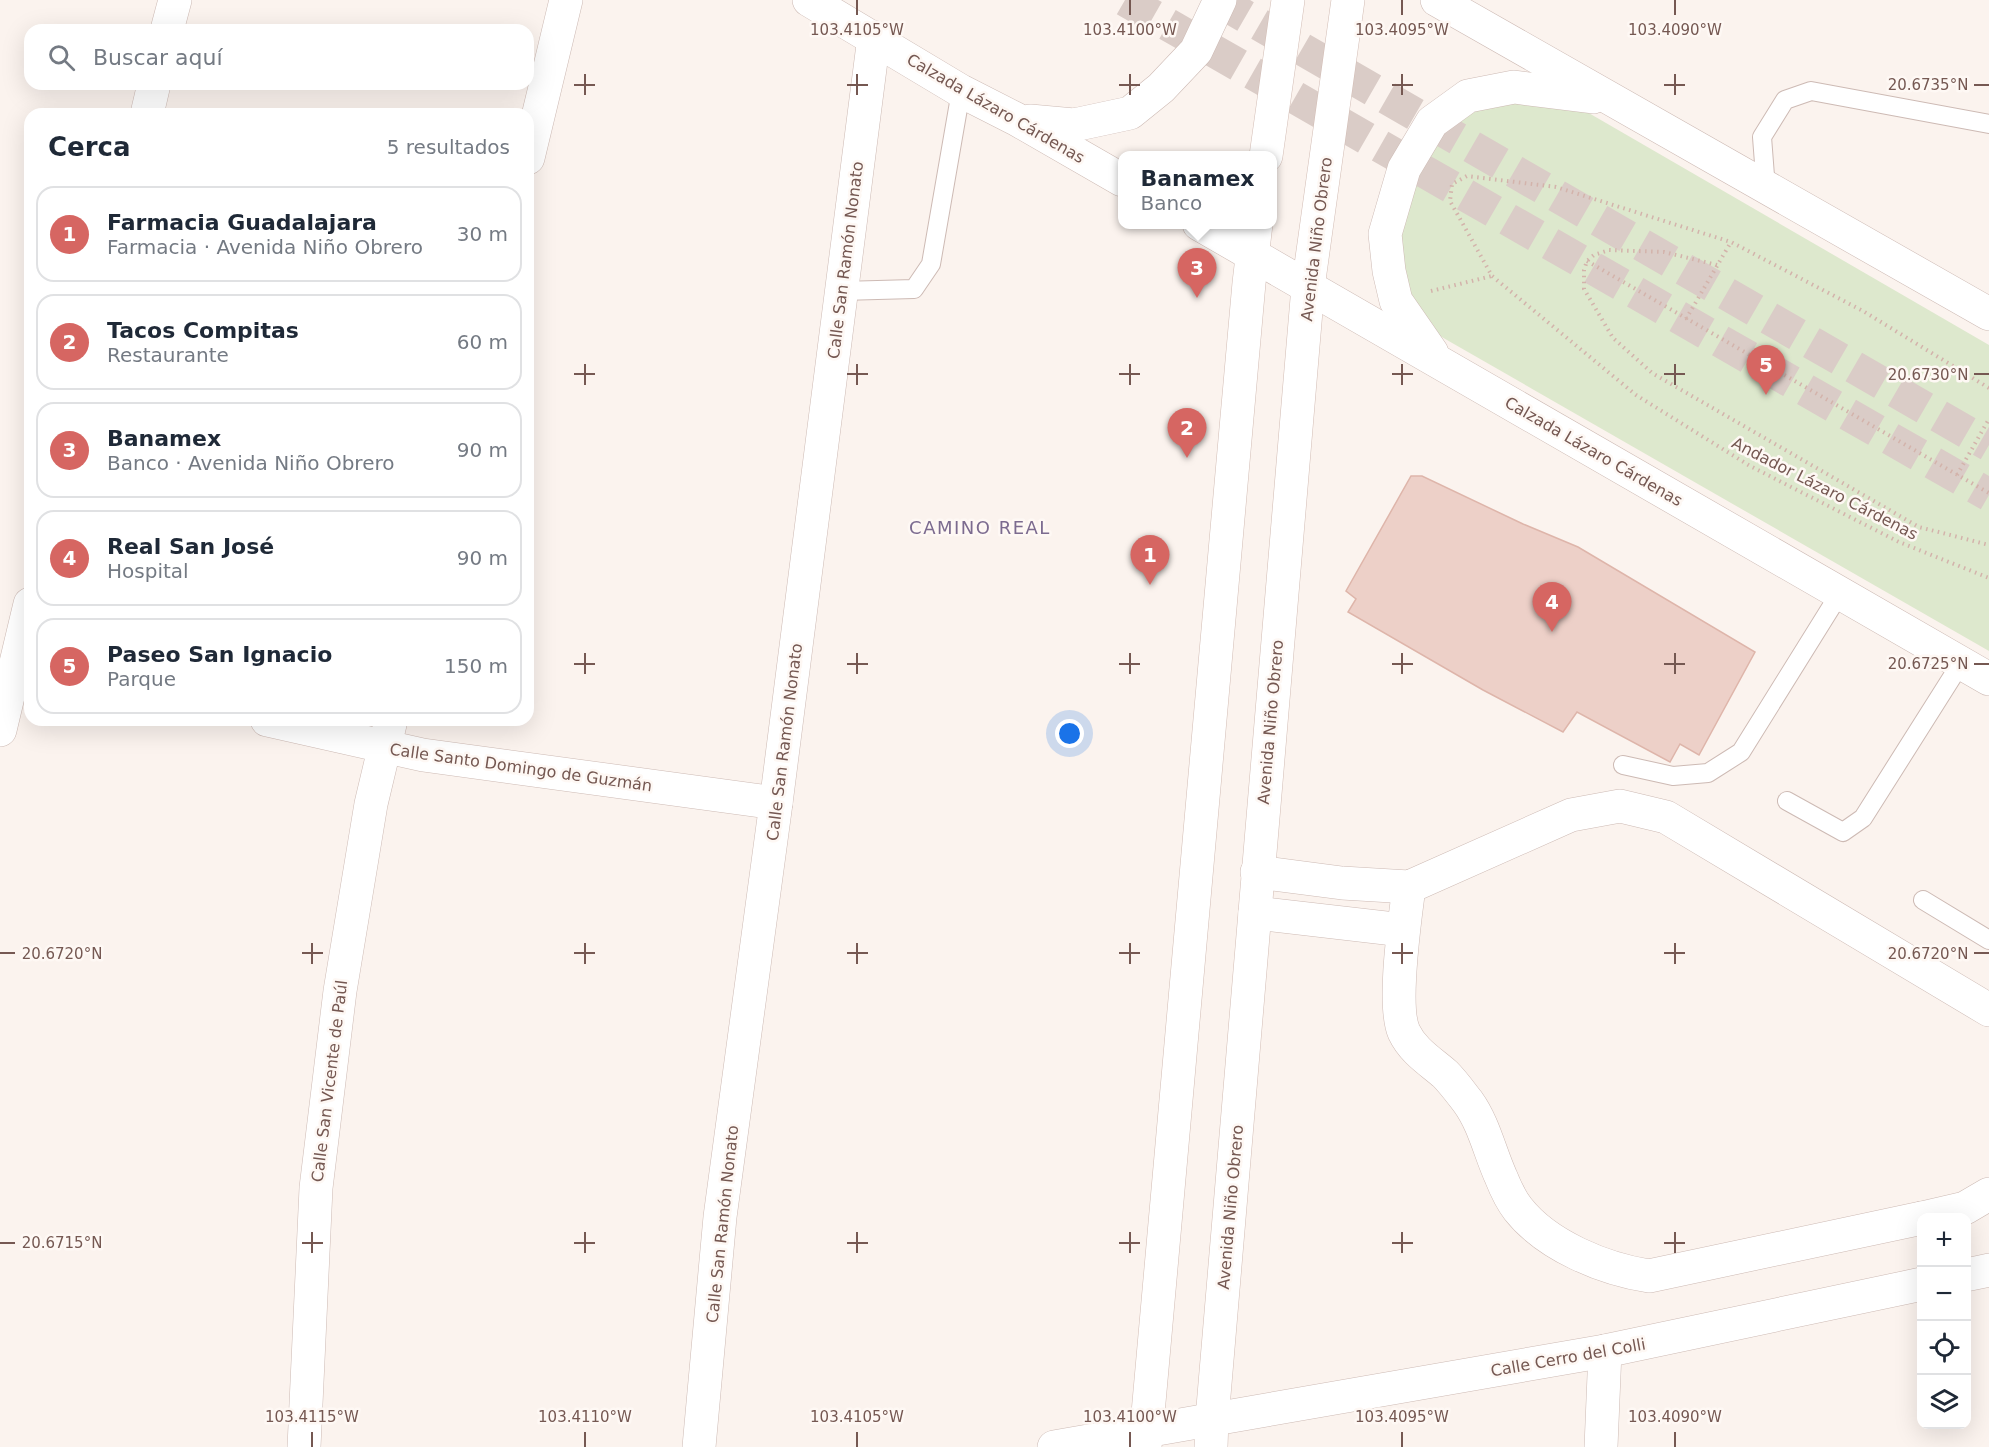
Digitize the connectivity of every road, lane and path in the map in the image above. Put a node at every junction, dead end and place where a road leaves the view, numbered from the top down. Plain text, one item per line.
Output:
1 (175, 0) edge
2 (566, 0) edge
3 (809, 0) edge
4 (1220, 0) edge
5 (1288, 0) edge
6 (1348, 0) edge
7 (1437, 0) edge
8 (169, 24) edge
9 (874, 37) junction
10 (153, 90) edge
11 (961, 91) junction
12 (1607, 98) junction
13 (148, 108) edge
14 (1016, 119) junction
15 (1989, 124) edge
16 (534, 133) edge
17 (1267, 151) edge
18 (1118, 178) edge
19 (1766, 189) junction
20 (1214, 229) edge
21 (1253, 239) edge
22 (1731, 242) junction
23 (1587, 261) junction
24 (1717, 265) junction
25 (1492, 276) junction
26 (1308, 287) junction
27 (842, 291) junction
28 (1429, 292) dead end
29 (1989, 314) edge
30 (1686, 319) junction
31 (1438, 362) junction
32 (1989, 388) edge
33 (1989, 419) edge
34 (1958, 475) junction
35 (1989, 493) edge
36 (1989, 545) edge
37 (1989, 578) edge
38 (1840, 593) junction
39 (24, 628) edge
40 (15, 663) edge
41 (1961, 663) junction
42 (1989, 679) edge
43 (323, 726) edge
44 (0, 730) edge
45 (388, 733) edge
46 (1623, 765) dead end
47 (1787, 801) dead end
48 (776, 803) junction
49 (1257, 872) junction
50 (1409, 887) junction
51 (1923, 900) dead end
52 (1254, 914) junction
53 (1403, 930) junction
54 (1989, 940) edge
55 (1989, 1010) edge
56 (1989, 1194) edge
57 (1944, 1213) edge
58 (1917, 1219) edge
59 (1989, 1270) edge
60 (1971, 1274) edge
61 (1917, 1285) edge
62 (1605, 1351) junction
63 (1212, 1433) edge
64 (1145, 1439) edge
65 (304, 1447) edge
66 (699, 1447) edge
67 (1054, 1447) edge
68 (1601, 1447) edge

1 - 8 street
2 - 16 street
3 - 9 street, Calzada Lázaro Cárdenas
4 - 14 street
5 - 17 street
6 - 26 street, Avenida Niño Obrero
7 - 12 street
9 - 11 street, Calzada Lázaro Cárdenas
9 - 27 street, Calle San Ramón Nonato
10 - 13 street
11 - 14 street, Calzada Lázaro Cárdenas
11 - 27 lane
12 - 19 street
12 - 31 street
14 - 18 street, Calzada Lázaro Cárdenas
15 - 19 lane
19 - 29 street
20 - 21 street, Calzada Lázaro Cárdenas
21 - 26 street, Calzada Lázaro Cárdenas
21 - 64 street
22 - 24 path
22 - 25 path, Andador Lázaro Cárdenas
22 - 32 path, Andador Lázaro Cárdenas
23 - 24 path
23 - 30 path
23 - 36 path
24 - 30 path
25 - 28 path
25 - 37 path, Andador Lázaro Cárdenas
26 - 31 street, Calzada Lázaro Cárdenas
26 - 49 street, Avenida Niño Obrero
27 - 48 street, Calle San Ramón Nonato
30 - 34 path
31 - 38 street, Calzada Lázaro Cárdenas
33 - 34 path
34 - 35 path
38 - 41 street, Calzada Lázaro Cárdenas
38 - 46 lane
39 - 40 street
40 - 44 street
41 - 42 street, Calzada Lázaro Cárdenas
41 - 47 lane
43 - 45 street, Calle Santo Domingo de Guzmán
45 - 48 street, Calle Santo Domingo de Guzmán
45 - 65 street, Calle San Vicente de Paúl
48 - 66 street, Calle San Ramón Nonato
49 - 50 street
49 - 52 street, Avenida Niño Obrero
50 - 53 street
50 - 55 street
51 - 54 lane
52 - 53 street
52 - 63 street, Avenida Niño Obrero
53 - 58 street
56 - 57 street
59 - 60 street
61 - 62 street, Calle Cerro del Colli
62 - 63 street, Calle Cerro del Colli
62 - 68 street
63 - 64 street, Calle Cerro del Colli
64 - 67 street, Calle Cerro del Colli

